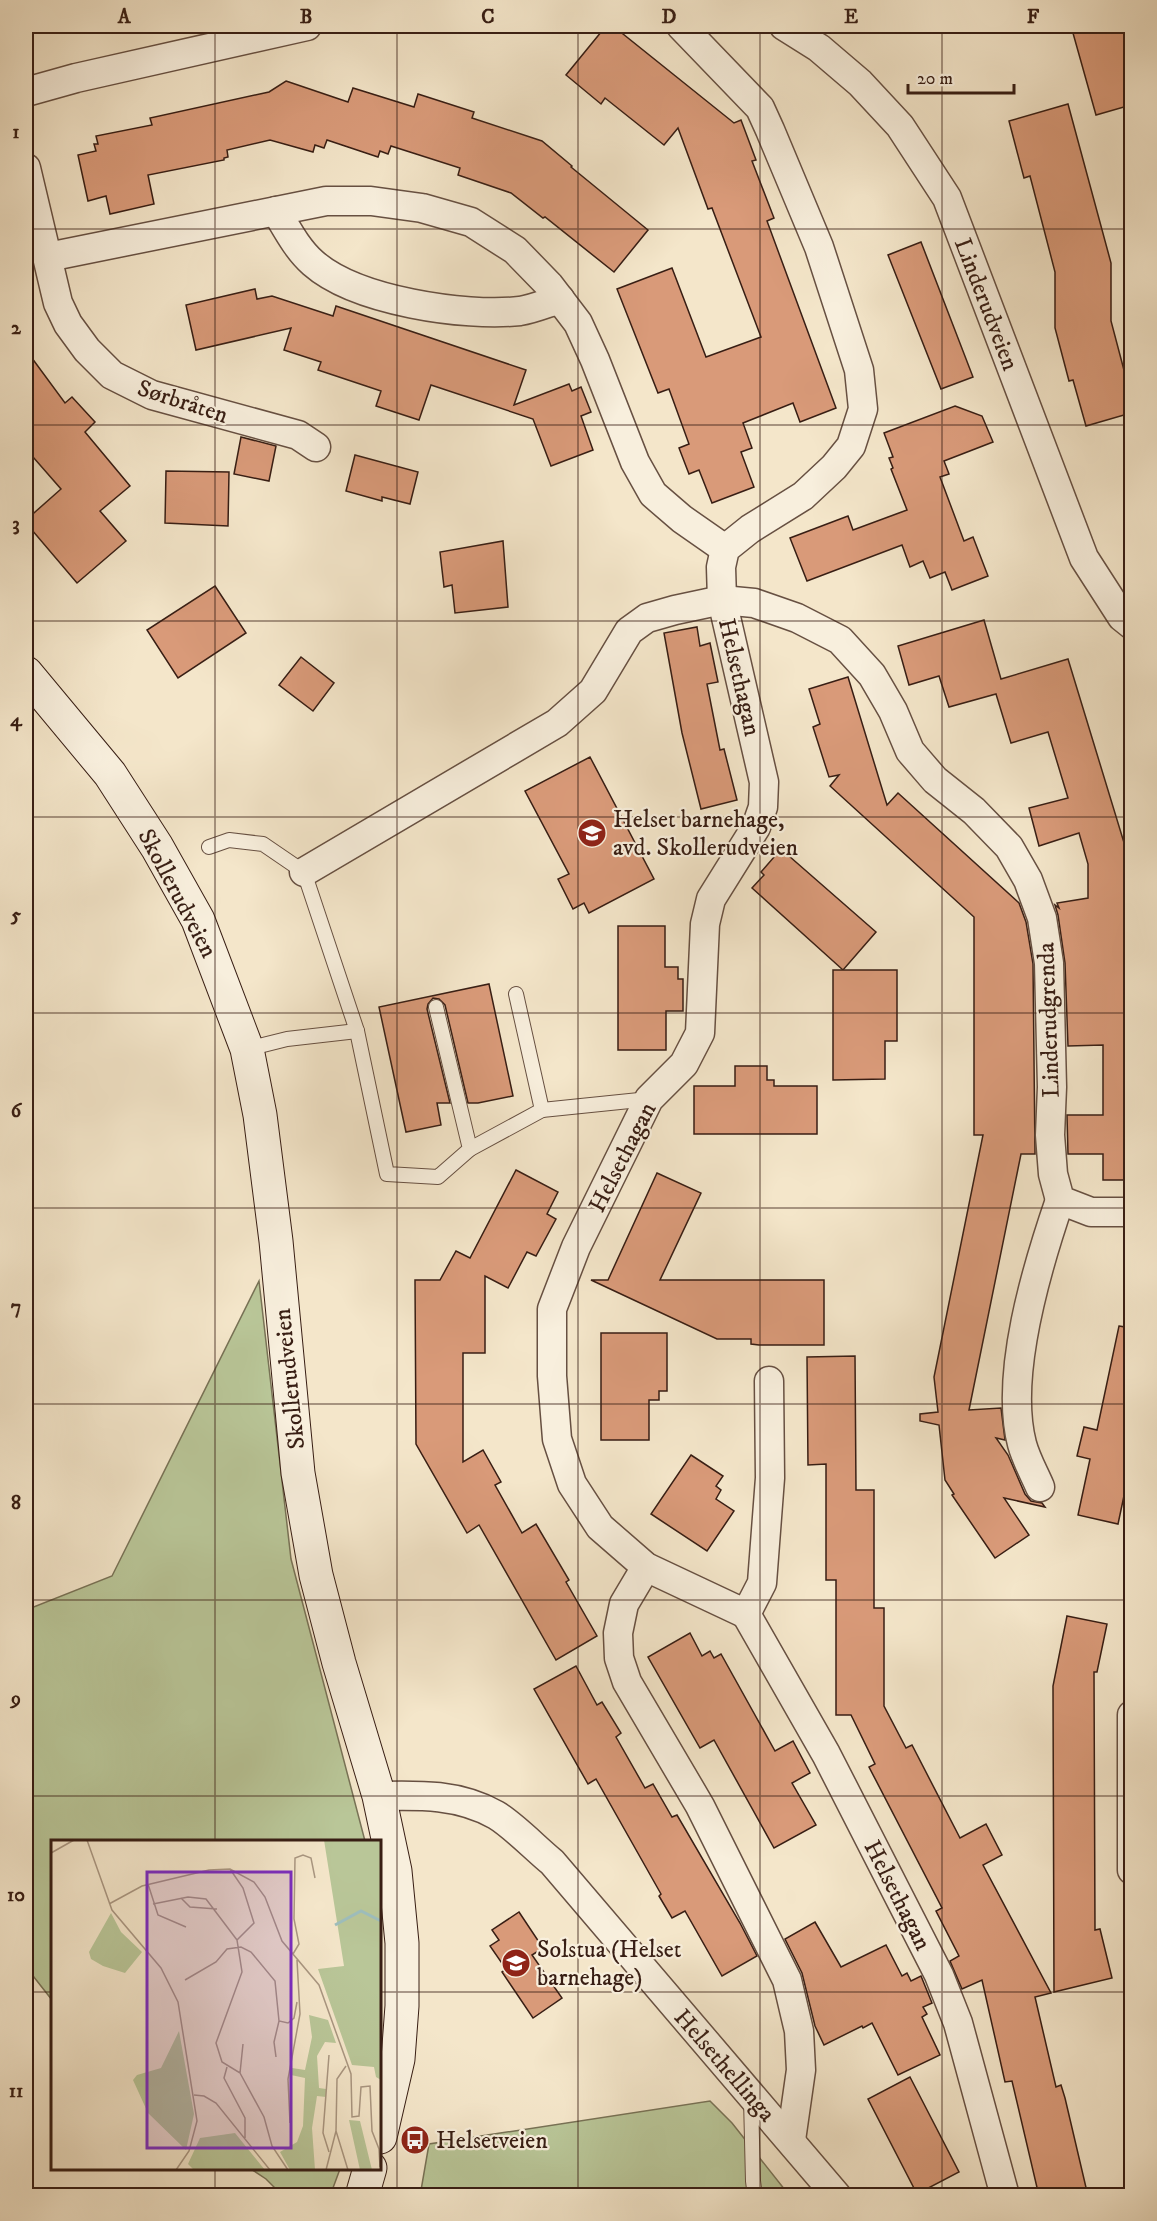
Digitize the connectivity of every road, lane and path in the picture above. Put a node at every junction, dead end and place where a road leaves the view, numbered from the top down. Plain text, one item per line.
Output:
1 (307, 26) edge
2 (681, 26) edge
3 (784, 26) edge
4 (26, 92) edge
5 (26, 168) edge
6 (276, 211) junction
7 (48, 257) junction
8 (560, 299) junction
9 (316, 447) dead end
10 (725, 549) junction
11 (722, 600) junction
12 (1131, 625) edge
13 (26, 673) edge
14 (209, 847) dead end
15 (304, 872) junction
16 (516, 994) dead end
17 (436, 1007) dead end
18 (357, 1031) junction
19 (247, 1049) junction
20 (649, 1099) junction
21 (542, 1110) junction
22 (470, 1149) junction
23 (1060, 1200) junction
24 (1131, 1212) edge
25 (769, 1381) dead end
26 (1040, 1487) dead end
27 (646, 1568) junction
28 (746, 1614) junction
29 (1131, 1715) edge
30 (380, 1796) junction
31 (1131, 1870) edge
32 (751, 2097) junction
33 (381, 2133) edge
34 (791, 2140) junction
35 (370, 2170) edge
36 (362, 2196) edge
37 (755, 2196) edge
38 (837, 2196) edge
39 (1005, 2196) edge

1 - 4 street
2 - 10 street
3 - 12 street, Linderudveien
5 - 7 street, Sørbråten
6 - 7 street
6 - 8 street
6 - 8 street
7 - 9 street, Sørbråten
8 - 10 street
10 - 11 street
11 - 15 street
11 - 20 street, Helsethagan
11 - 23 street, Linderudgrenda
13 - 19 street, Skollerudveien
14 - 15 lane
15 - 18 lane
16 - 21 lane
17 - 22 lane
18 - 19 lane
18 - 22 lane
19 - 30 street, Skollerudveien
20 - 21 lane
20 - 27 street, Helsethagan
21 - 22 lane
23 - 24 street
23 - 26 street
25 - 28 street
27 - 28 street, Helsethagan
27 - 34 street
28 - 39 street, Helsethagan
29 - 31 street
30 - 32 street, Helsethellinga
30 - 33 street, Skollerudveien
32 - 34 street, Helsethellinga
32 - 37 lane
34 - 38 street, Helsethellinga
35 - 36 street

